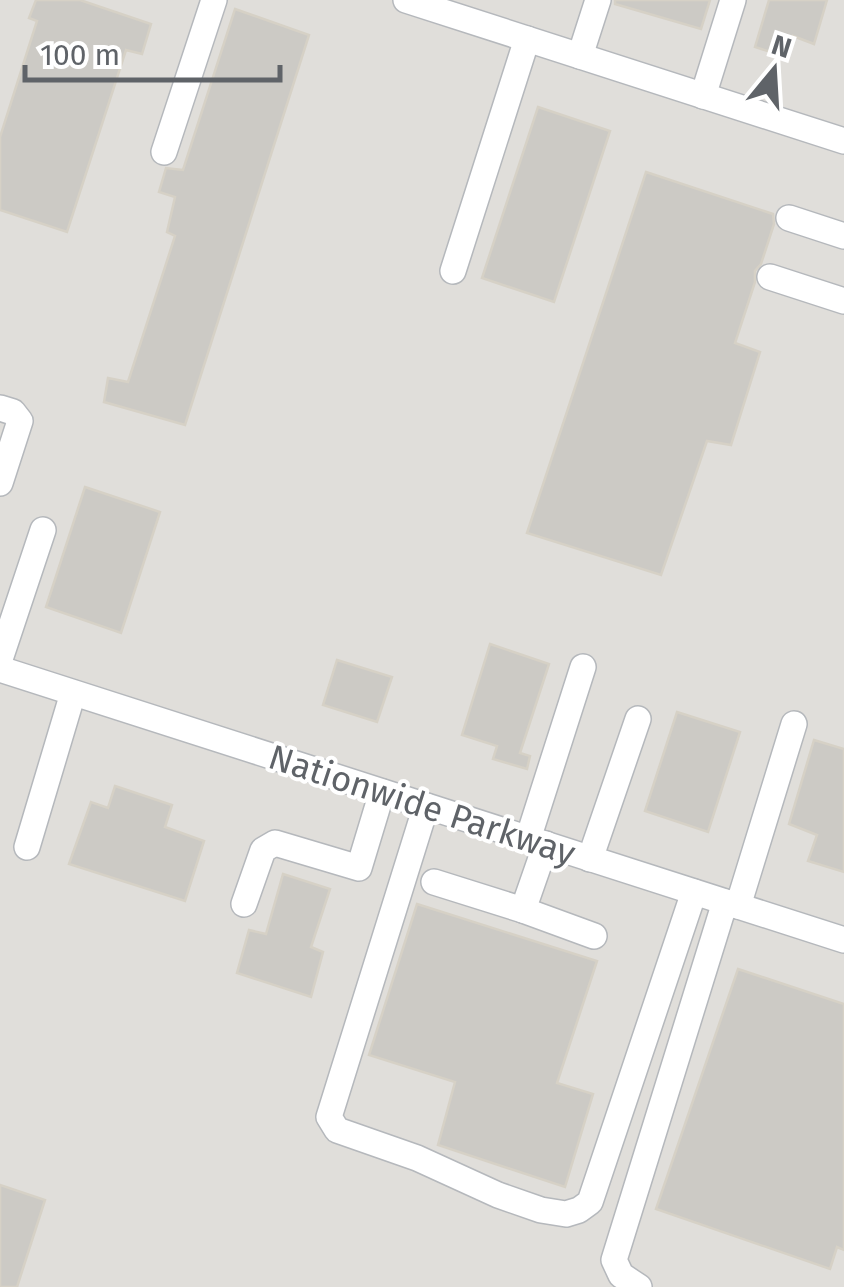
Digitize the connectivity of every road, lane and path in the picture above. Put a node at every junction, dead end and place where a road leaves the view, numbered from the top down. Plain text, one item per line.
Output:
1 (214, 0) edge
2 (406, 0) edge
3 (598, 0) edge
4 (734, 0) edge
5 (436, 5) edge
6 (527, 39) junction
7 (580, 56) junction
8 (703, 96) junction
9 (844, 142) edge
10 (164, 152) dead end
11 (789, 218) dead end
12 (844, 236) edge
13 (453, 271) dead end
14 (770, 277) dead end
15 (844, 301) edge
16 (0, 408) edge
17 (0, 483) edge
18 (42, 530) dead end
19 (0, 659) edge
20 (583, 667) dead end
21 (0, 669) edge
22 (73, 692) junction
23 (638, 719) dead end
24 (794, 724) dead end
25 (382, 792) junction
26 (426, 806) junction
27 (537, 842) junction
28 (27, 847) dead end
29 (590, 858) junction
30 (434, 882) dead end
31 (694, 892) junction
32 (244, 904) dead end
33 (731, 904) junction
34 (523, 910) junction
35 (594, 936) dead end
36 (844, 940) edge
37 (639, 1287) edge

1 - 10 street
2 - 5 street
3 - 7 street
4 - 8 street
5 - 6 street
6 - 7 street
6 - 13 street
7 - 8 street
8 - 9 street
11 - 12 street
14 - 15 street
16 - 17 street
18 - 19 street
20 - 27 street
21 - 22 street, Nationwide Parkway
22 - 25 street, Nationwide Parkway
22 - 28 street
23 - 29 street
24 - 33 street
25 - 26 street, Nationwide Parkway
25 - 32 street
26 - 27 street, Nationwide Parkway
26 - 31 street
27 - 29 street, Nationwide Parkway
27 - 34 street
29 - 31 street, Nationwide Parkway
30 - 34 street
31 - 33 street, Nationwide Parkway
33 - 36 street, Nationwide Parkway
33 - 37 street
34 - 35 street

